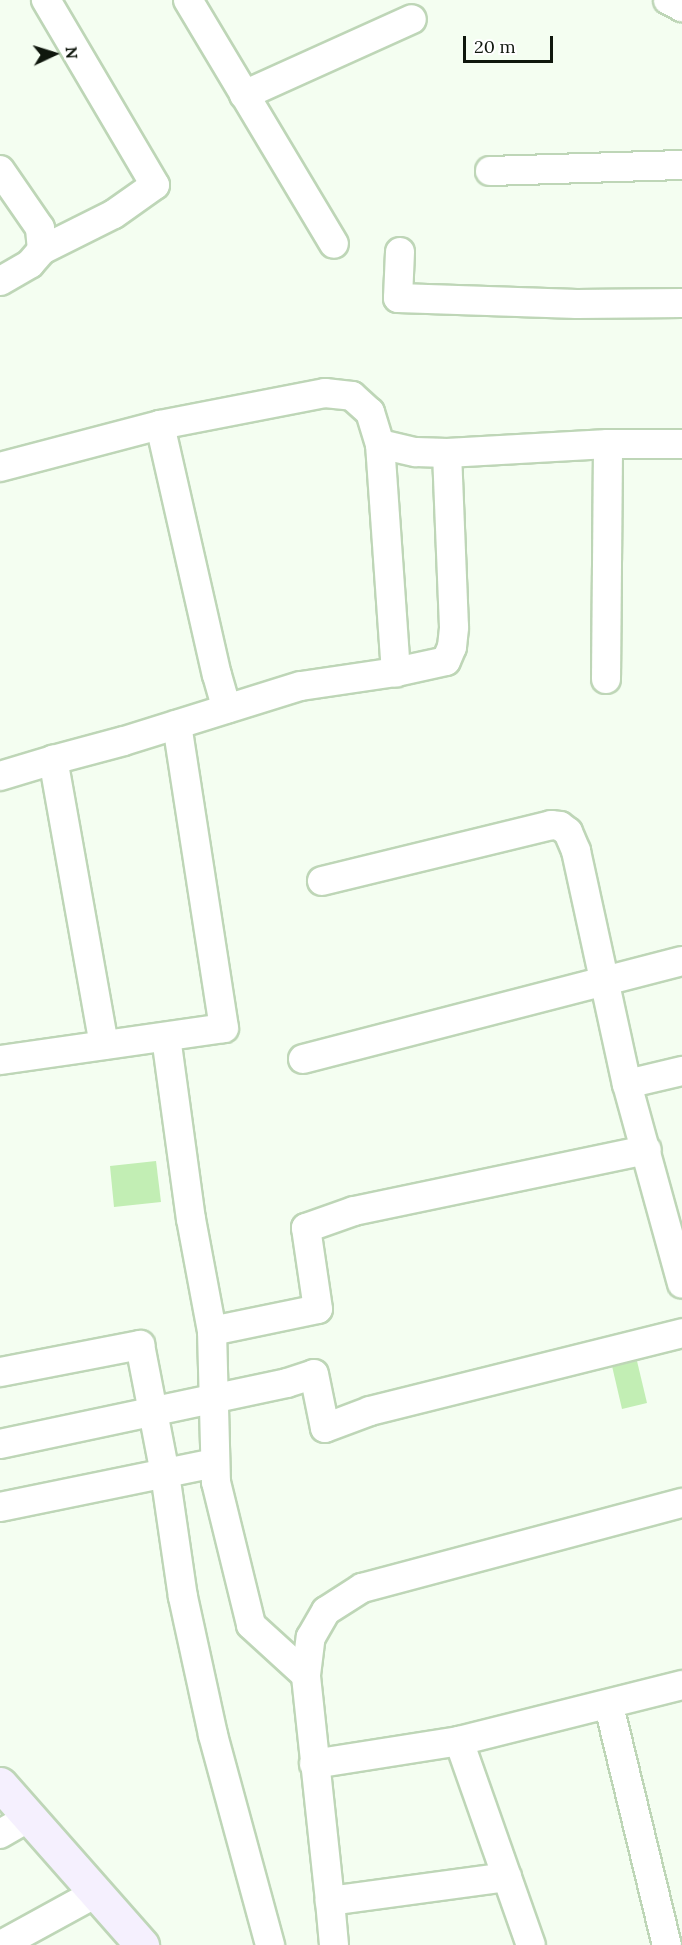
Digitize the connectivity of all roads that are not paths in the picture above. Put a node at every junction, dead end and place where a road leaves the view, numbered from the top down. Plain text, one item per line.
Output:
1 (46, 0) edge
2 (188, 0) edge
3 (668, 0) edge
4 (682, 7) edge
5 (412, 19) dead end
6 (244, 95) junction
7 (682, 165) edge
8 (0, 171) edge
9 (490, 171) dead end
10 (334, 244) dead end
11 (42, 250) junction
12 (400, 252) dead end
13 (0, 281) edge
14 (682, 303) edge
15 (160, 424) junction
16 (380, 444) junction
17 (608, 444) junction
18 (682, 444) edge
19 (447, 453) junction
20 (0, 467) edge
21 (396, 672) junction
22 (606, 679) dead end
23 (227, 709) junction
24 (177, 725) junction
25 (53, 760) junction
26 (0, 776) edge
27 (322, 881) dead end
28 (682, 961) edge
29 (603, 982) junction
30 (166, 1037) junction
31 (104, 1045) junction
32 (303, 1059) dead end
33 (0, 1060) edge
34 (682, 1071) edge
35 (627, 1084) junction
36 (647, 1150) junction
37 (682, 1284) edge
38 (212, 1331) junction
39 (682, 1333) edge
40 (0, 1372) edge
41 (214, 1399) junction
42 (151, 1412) junction
43 (0, 1444) edge
44 (214, 1463) junction
45 (165, 1474) junction
46 (682, 1503) edge
47 (0, 1507) edge
48 (306, 1676) junction
49 (682, 1685) edge
50 (609, 1706) junction
51 (459, 1741) junction
52 (314, 1764) junction
53 (0, 1785) edge
54 (29, 1817) junction
55 (0, 1834) edge
56 (507, 1877) junction
57 (96, 1893) junction
58 (330, 1901) junction
59 (1, 1945) edge
60 (142, 1945) edge
61 (270, 1945) edge
62 (334, 1945) edge
63 (531, 1945) edge
64 (667, 1945) edge

1 - 11 street
2 - 6 street
3 - 4 street
5 - 6 street
6 - 10 street
7 - 9 street
8 - 11 street
11 - 13 street
12 - 14 street
15 - 16 street
15 - 20 street
15 - 23 street
16 - 19 street
16 - 21 street
17 - 18 street
17 - 19 street
17 - 22 street
19 - 21 street
21 - 23 street
23 - 24 street
24 - 25 street
24 - 30 street
25 - 26 street
25 - 31 street
27 - 29 street
28 - 29 street
29 - 32 street
29 - 35 street
30 - 31 street
30 - 38 street
31 - 33 street
34 - 35 street
35 - 36 street
36 - 37 street
36 - 38 street
38 - 41 street
39 - 41 street
40 - 42 street
41 - 42 street
41 - 44 street
42 - 43 street
42 - 45 street
44 - 45 street
44 - 48 street
45 - 47 street
45 - 61 street
46 - 48 street
48 - 52 street
49 - 50 street
50 - 51 street
50 - 64 street
51 - 52 street
51 - 56 street
52 - 58 street
53 - 54 street
54 - 55 street
54 - 57 street
56 - 58 street
56 - 63 street
57 - 59 street
57 - 60 street
58 - 62 street

